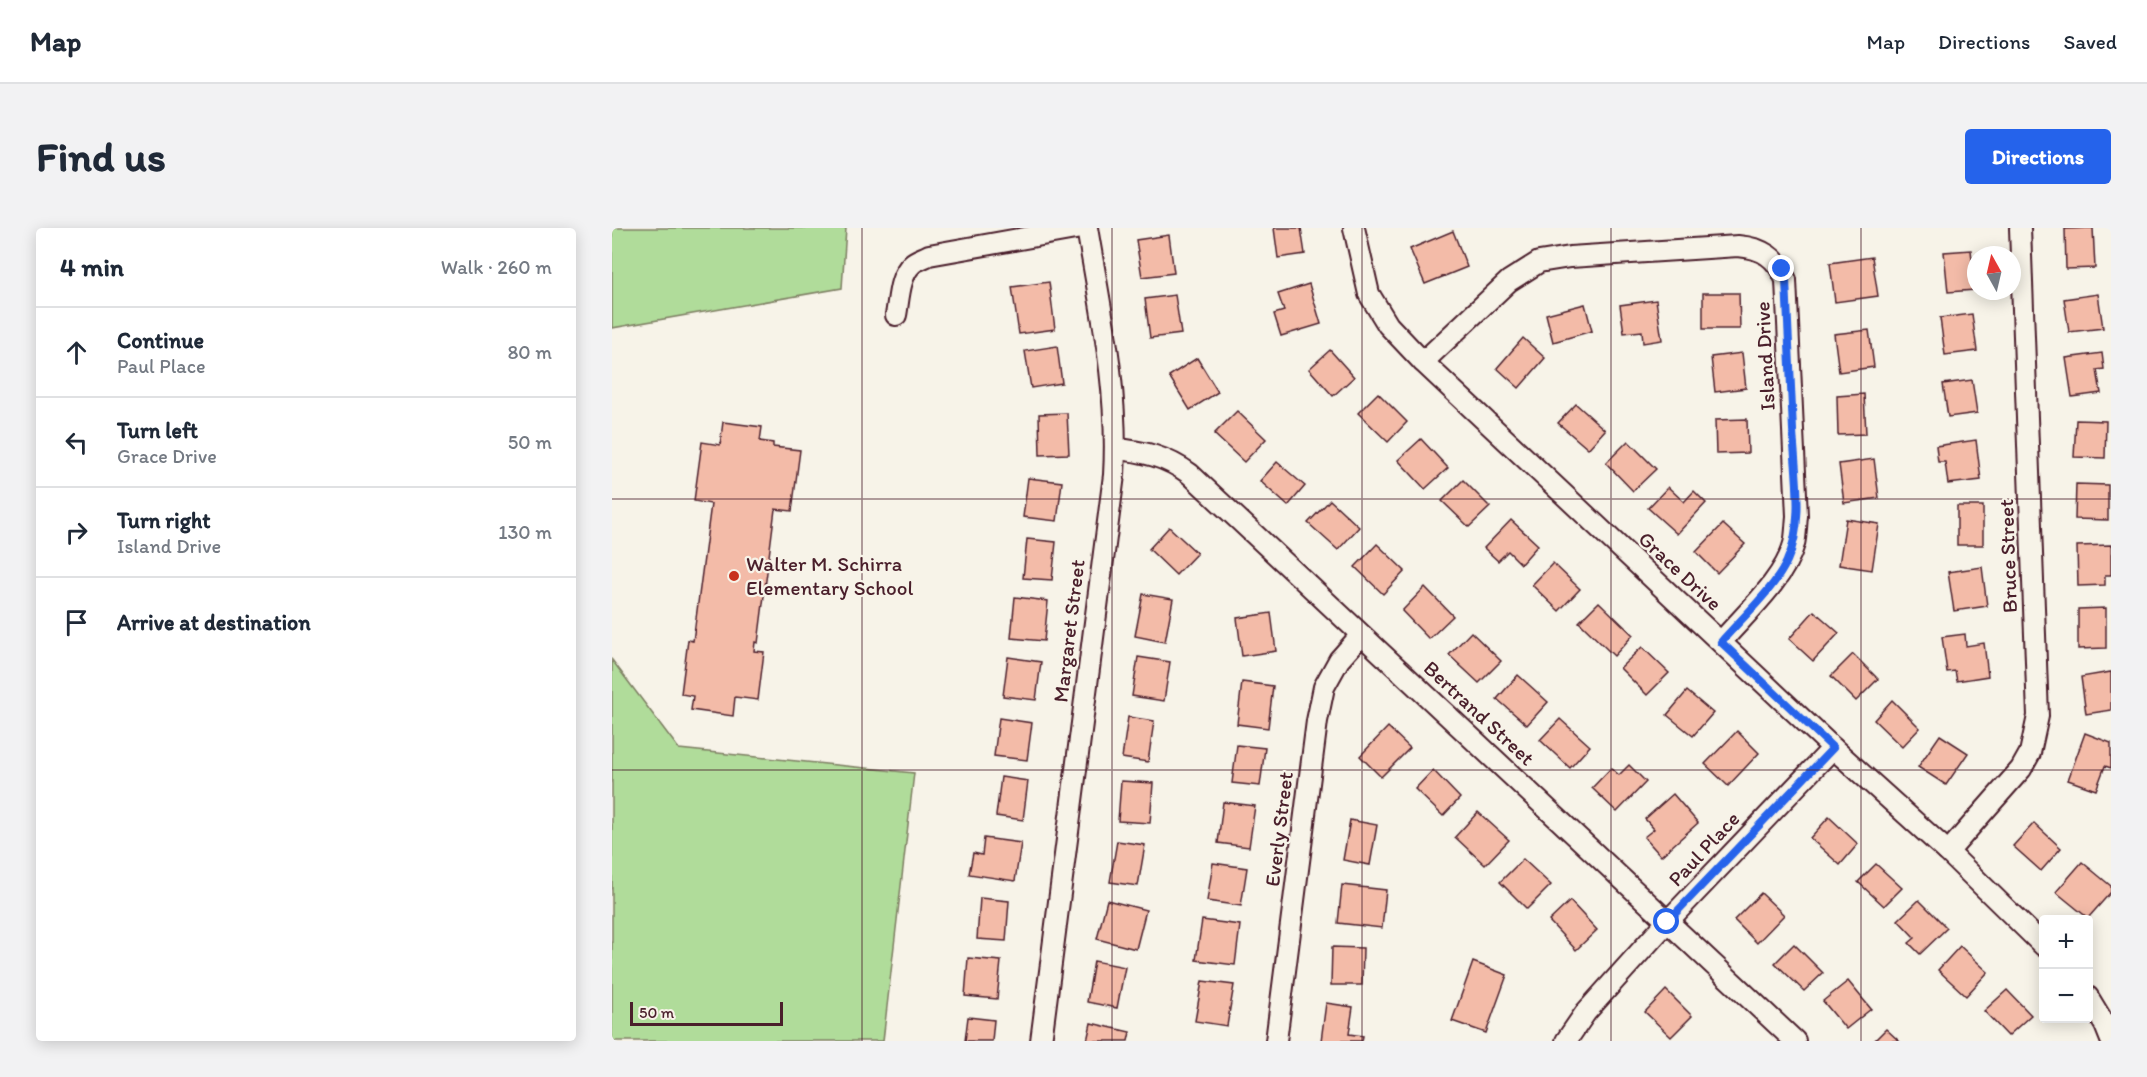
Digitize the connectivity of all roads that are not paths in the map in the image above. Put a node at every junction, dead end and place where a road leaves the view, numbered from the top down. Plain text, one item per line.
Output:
1 (1082, 228) edge
2 (1087, 228) edge
3 (1354, 228) edge
4 (2020, 228) edge
5 (896, 315) dead end
6 (1423, 362) junction
7 (1115, 449) junction
8 (1361, 634) junction
9 (1721, 642) junction
10 (1833, 748) junction
11 (1948, 852) junction
12 (1667, 922) junction
13 (2039, 942) edge
14 (2093, 1006) edge
15 (2111, 1040) edge
16 (1041, 1041) edge
17 (1276, 1041) edge
18 (1566, 1041) edge
19 (1795, 1041) edge

1 - 5 street
2 - 7 street, Margaret Street
3 - 6 street, Grace Drive
4 - 11 street, Bruce Street
6 - 9 street, Grace Drive
6 - 9 street, Island Drive
7 - 8 street, Bertrand Street
7 - 16 street, Margaret Street
8 - 12 street, Bertrand Street
8 - 17 street, Everly Street
9 - 10 street, Grace Drive
10 - 11 street, Grace Drive
10 - 12 street, Paul Place
11 - 13 street, Grace Drive
12 - 18 street, Paul Place
12 - 19 street, Bertrand Street
14 - 15 street

